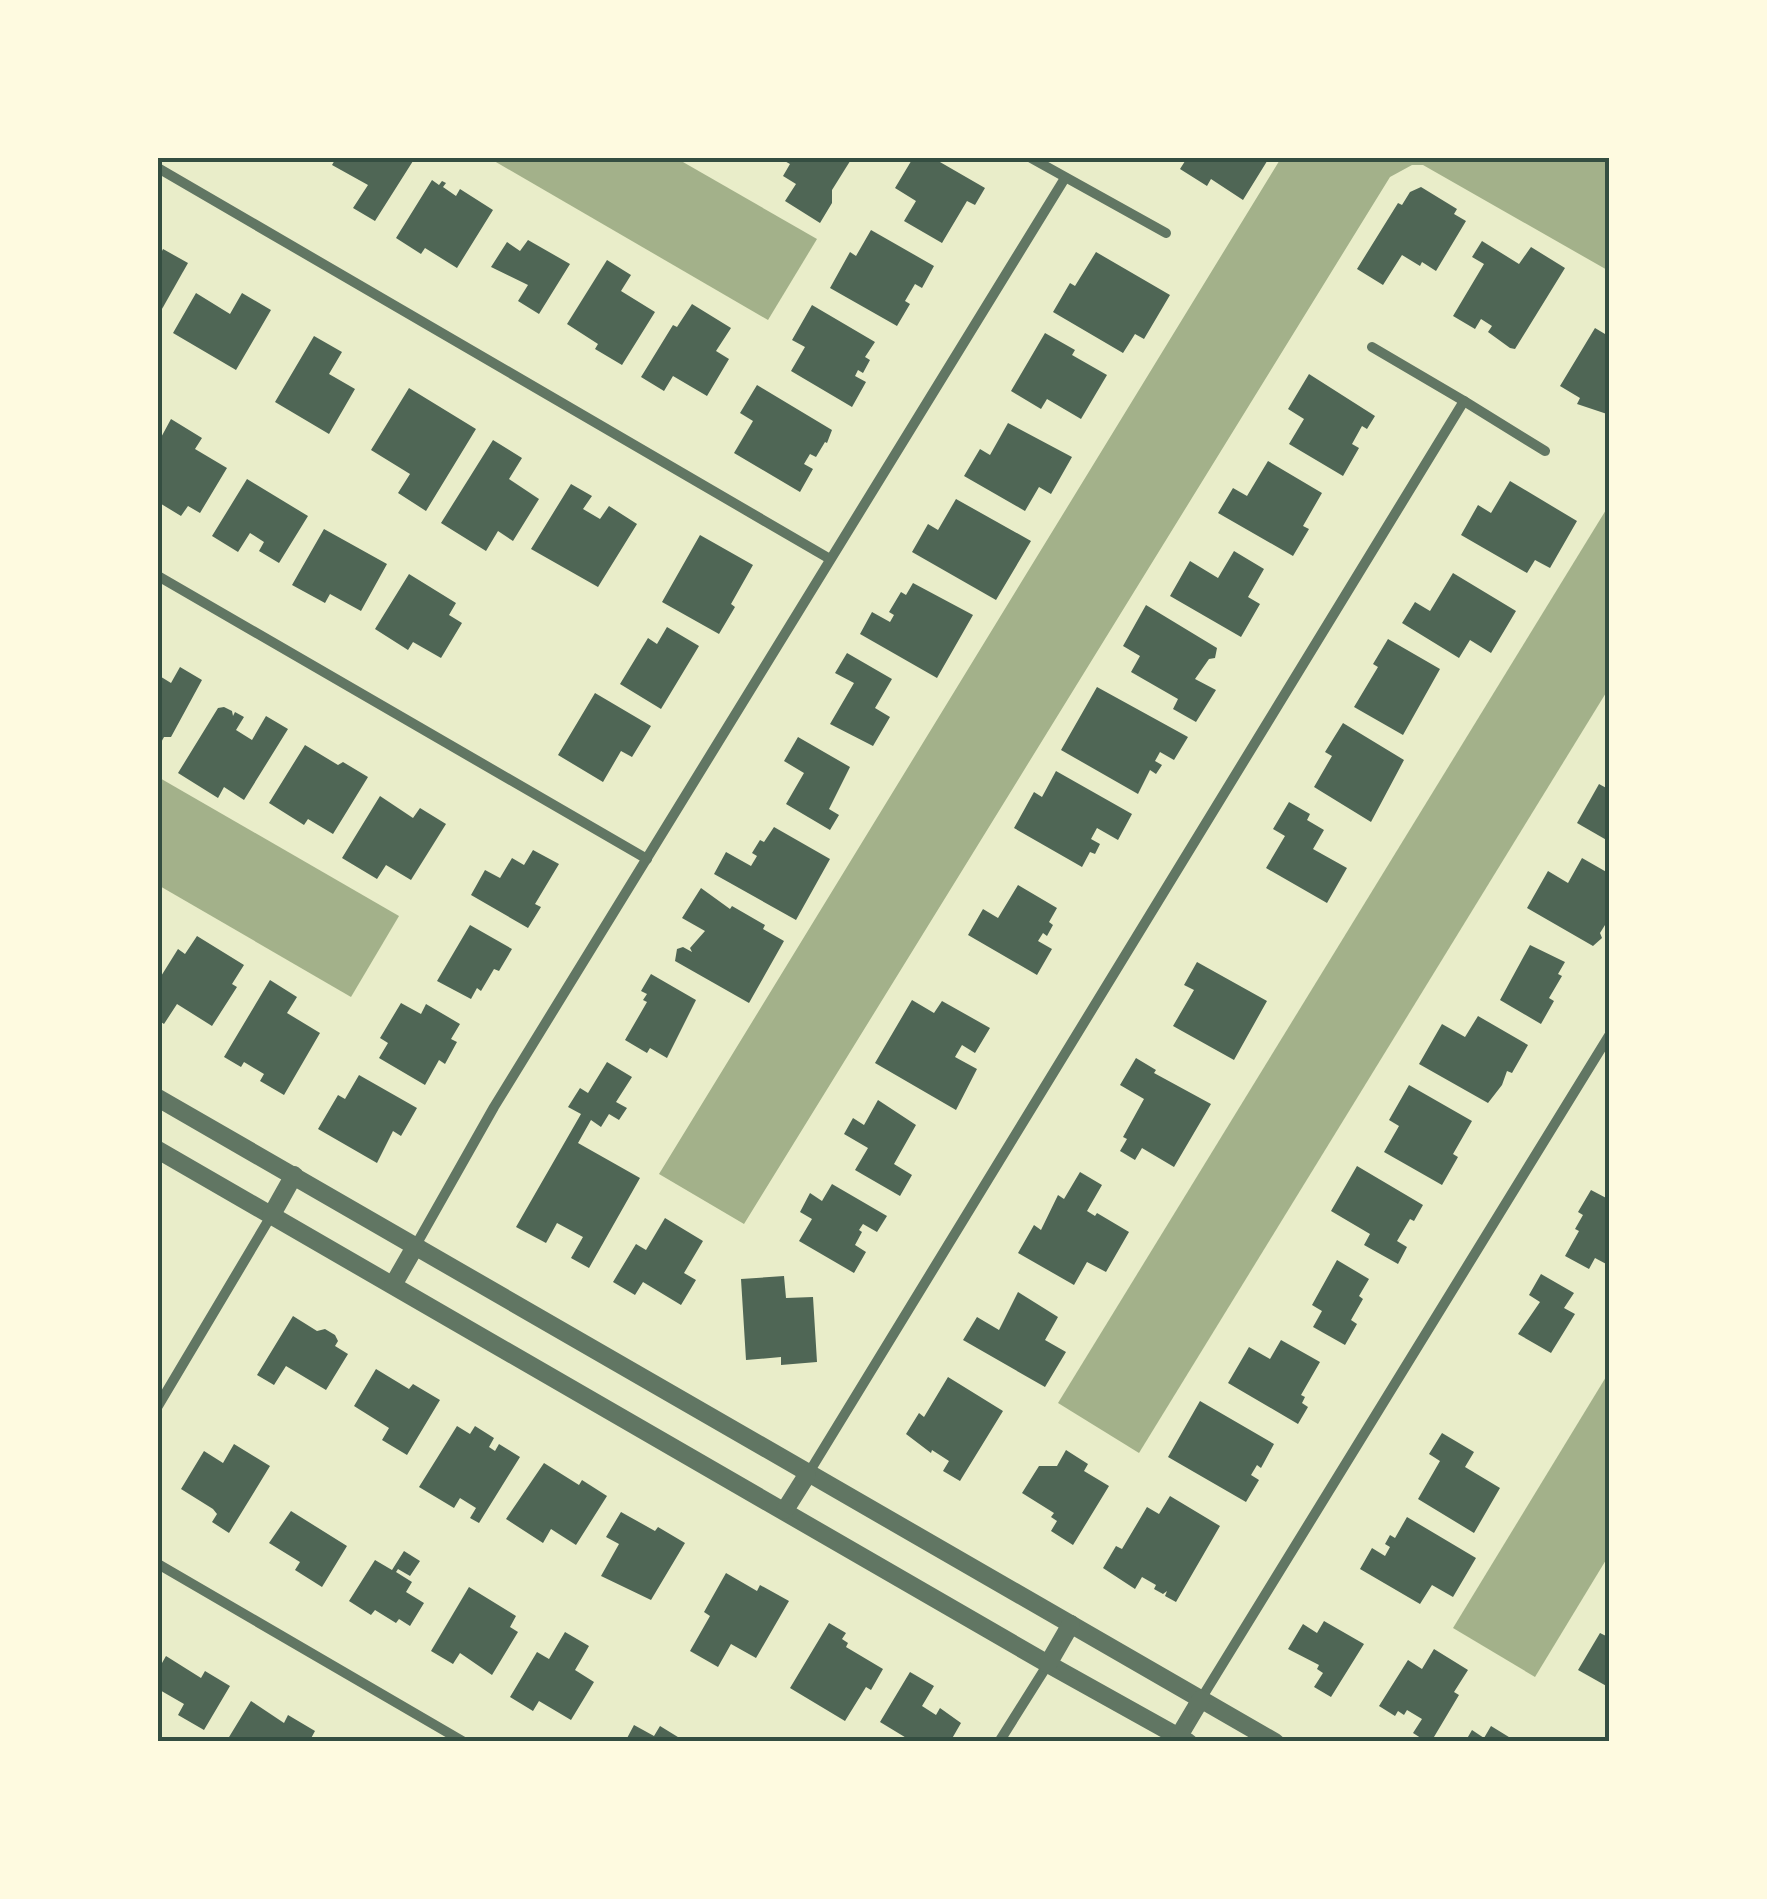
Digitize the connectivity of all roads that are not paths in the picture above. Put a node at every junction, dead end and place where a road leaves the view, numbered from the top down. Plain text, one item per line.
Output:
1 (1031, 158) edge
2 (158, 168) edge
3 (1065, 178) junction
4 (1166, 233) dead end
5 (1372, 347) dead end
6 (1464, 402) junction
7 (1544, 451) dead end
8 (830, 560) junction
9 (158, 576) edge
10 (647, 859) junction
11 (1610, 1034) edge
12 (158, 1098) edge
13 (158, 1150) edge
14 (294, 1176) junction
15 (271, 1216) junction
16 (416, 1245) junction
17 (393, 1285) junction
18 (158, 1406) edge
19 (808, 1474) junction
20 (784, 1510) junction
21 (158, 1564) edge
22 (1071, 1624) junction
23 (1048, 1664) junction
24 (1201, 1699) junction
25 (1184, 1739) edge
26 (464, 1742) edge
27 (999, 1742) edge
28 (1275, 1742) edge

1 - 3 street
2 - 8 street
3 - 4 street
3 - 8 street
5 - 6 street
6 - 7 street
6 - 19 street
8 - 10 street
9 - 10 street
10 - 16 street
11 - 24 street
12 - 14 street
13 - 15 street
14 - 15 street
14 - 16 street
15 - 17 street
15 - 18 street
16 - 17 street
16 - 19 street
17 - 20 street
19 - 20 street
19 - 22 street
20 - 23 street
21 - 26 street
22 - 23 street
22 - 24 street
23 - 25 street
23 - 27 street
24 - 25 street
24 - 28 street

